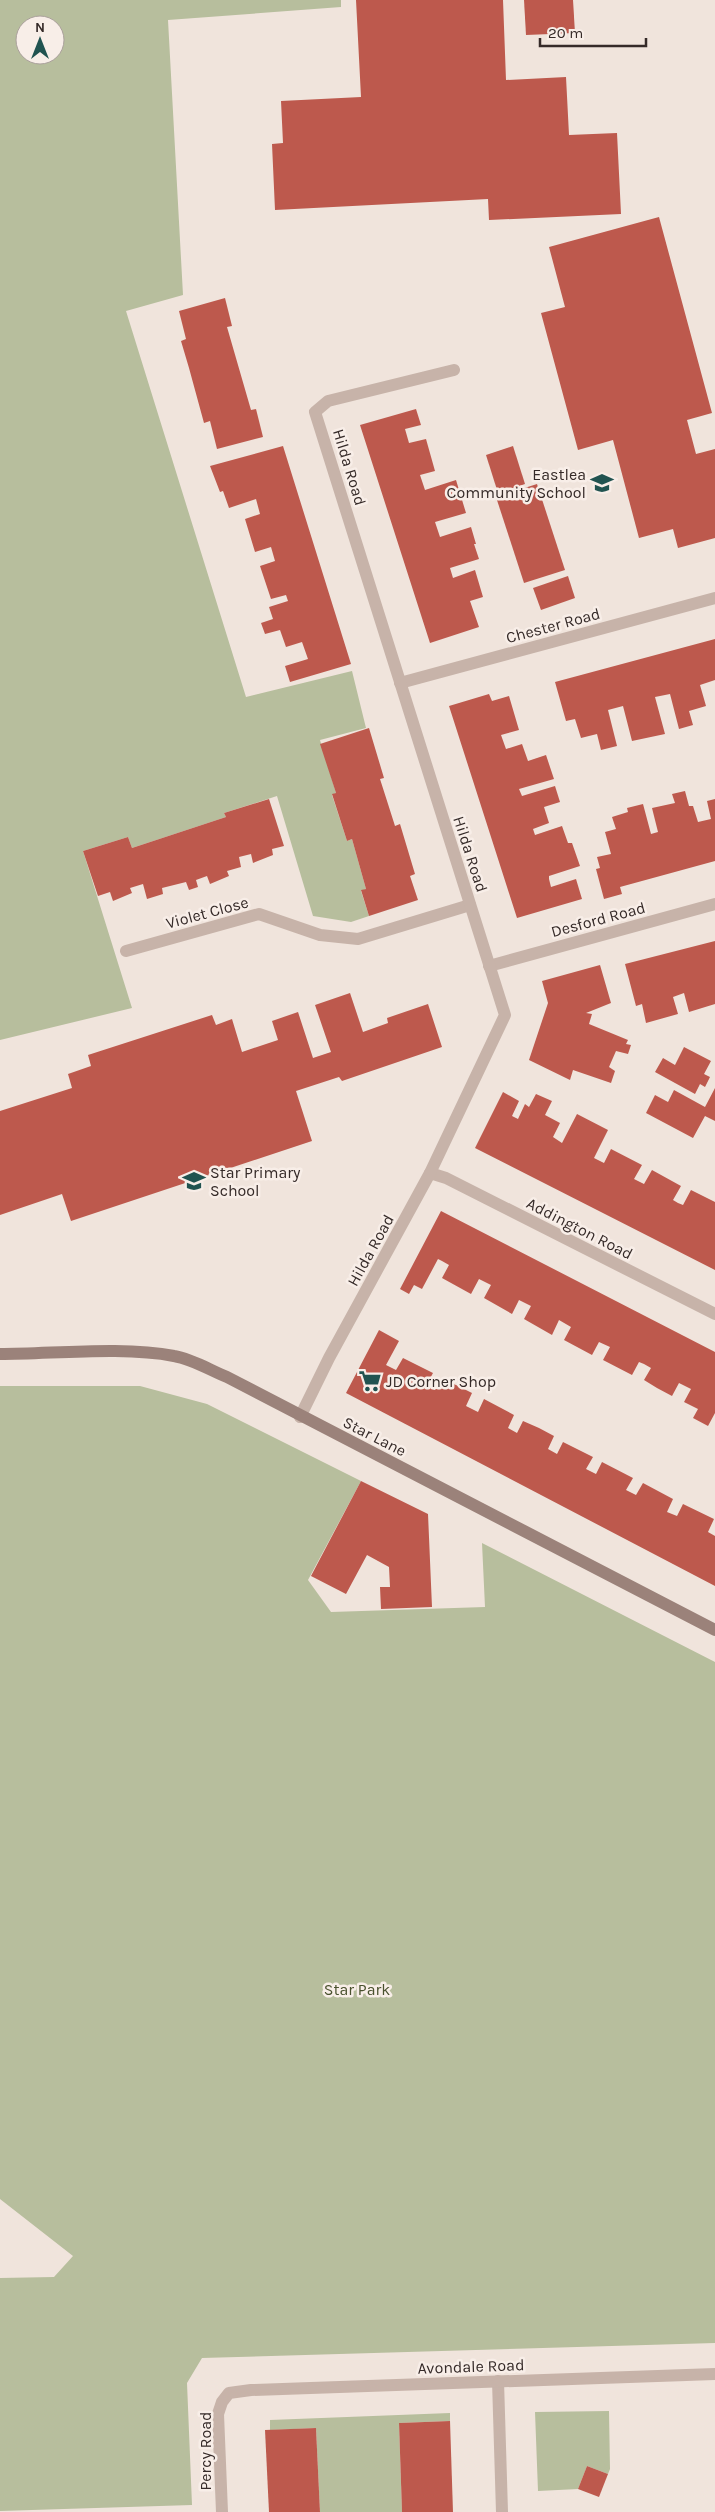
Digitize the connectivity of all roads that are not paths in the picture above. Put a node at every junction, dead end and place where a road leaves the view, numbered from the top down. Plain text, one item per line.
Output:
1 (454, 370) dead end
2 (715, 598) edge
3 (400, 683) junction
4 (715, 904) edge
5 (470, 905) junction
6 (126, 951) dead end
7 (489, 966) junction
8 (430, 1173) junction
9 (715, 1314) edge
10 (0, 1354) edge
11 (300, 1416) junction
12 (715, 1630) edge
13 (715, 2374) edge
14 (498, 2381) junction
15 (229, 2393) joint
16 (222, 2512) edge
17 (502, 2512) edge

1 - 3 street, Hilda Road
2 - 3 street, Chester Road
3 - 5 street, Hilda Road
4 - 7 street, Desford Road
5 - 6 street, Violet Close
5 - 7 street, Hilda Road
7 - 8 street, Hilda Road
8 - 9 street, Addington Road
8 - 11 street, Hilda Road
10 - 11 street, Star Lane
11 - 12 street, Star Lane
13 - 14 street, Avondale Road
14 - 15 street, Avondale Road
14 - 17 street
15 - 16 street, Percy Road

